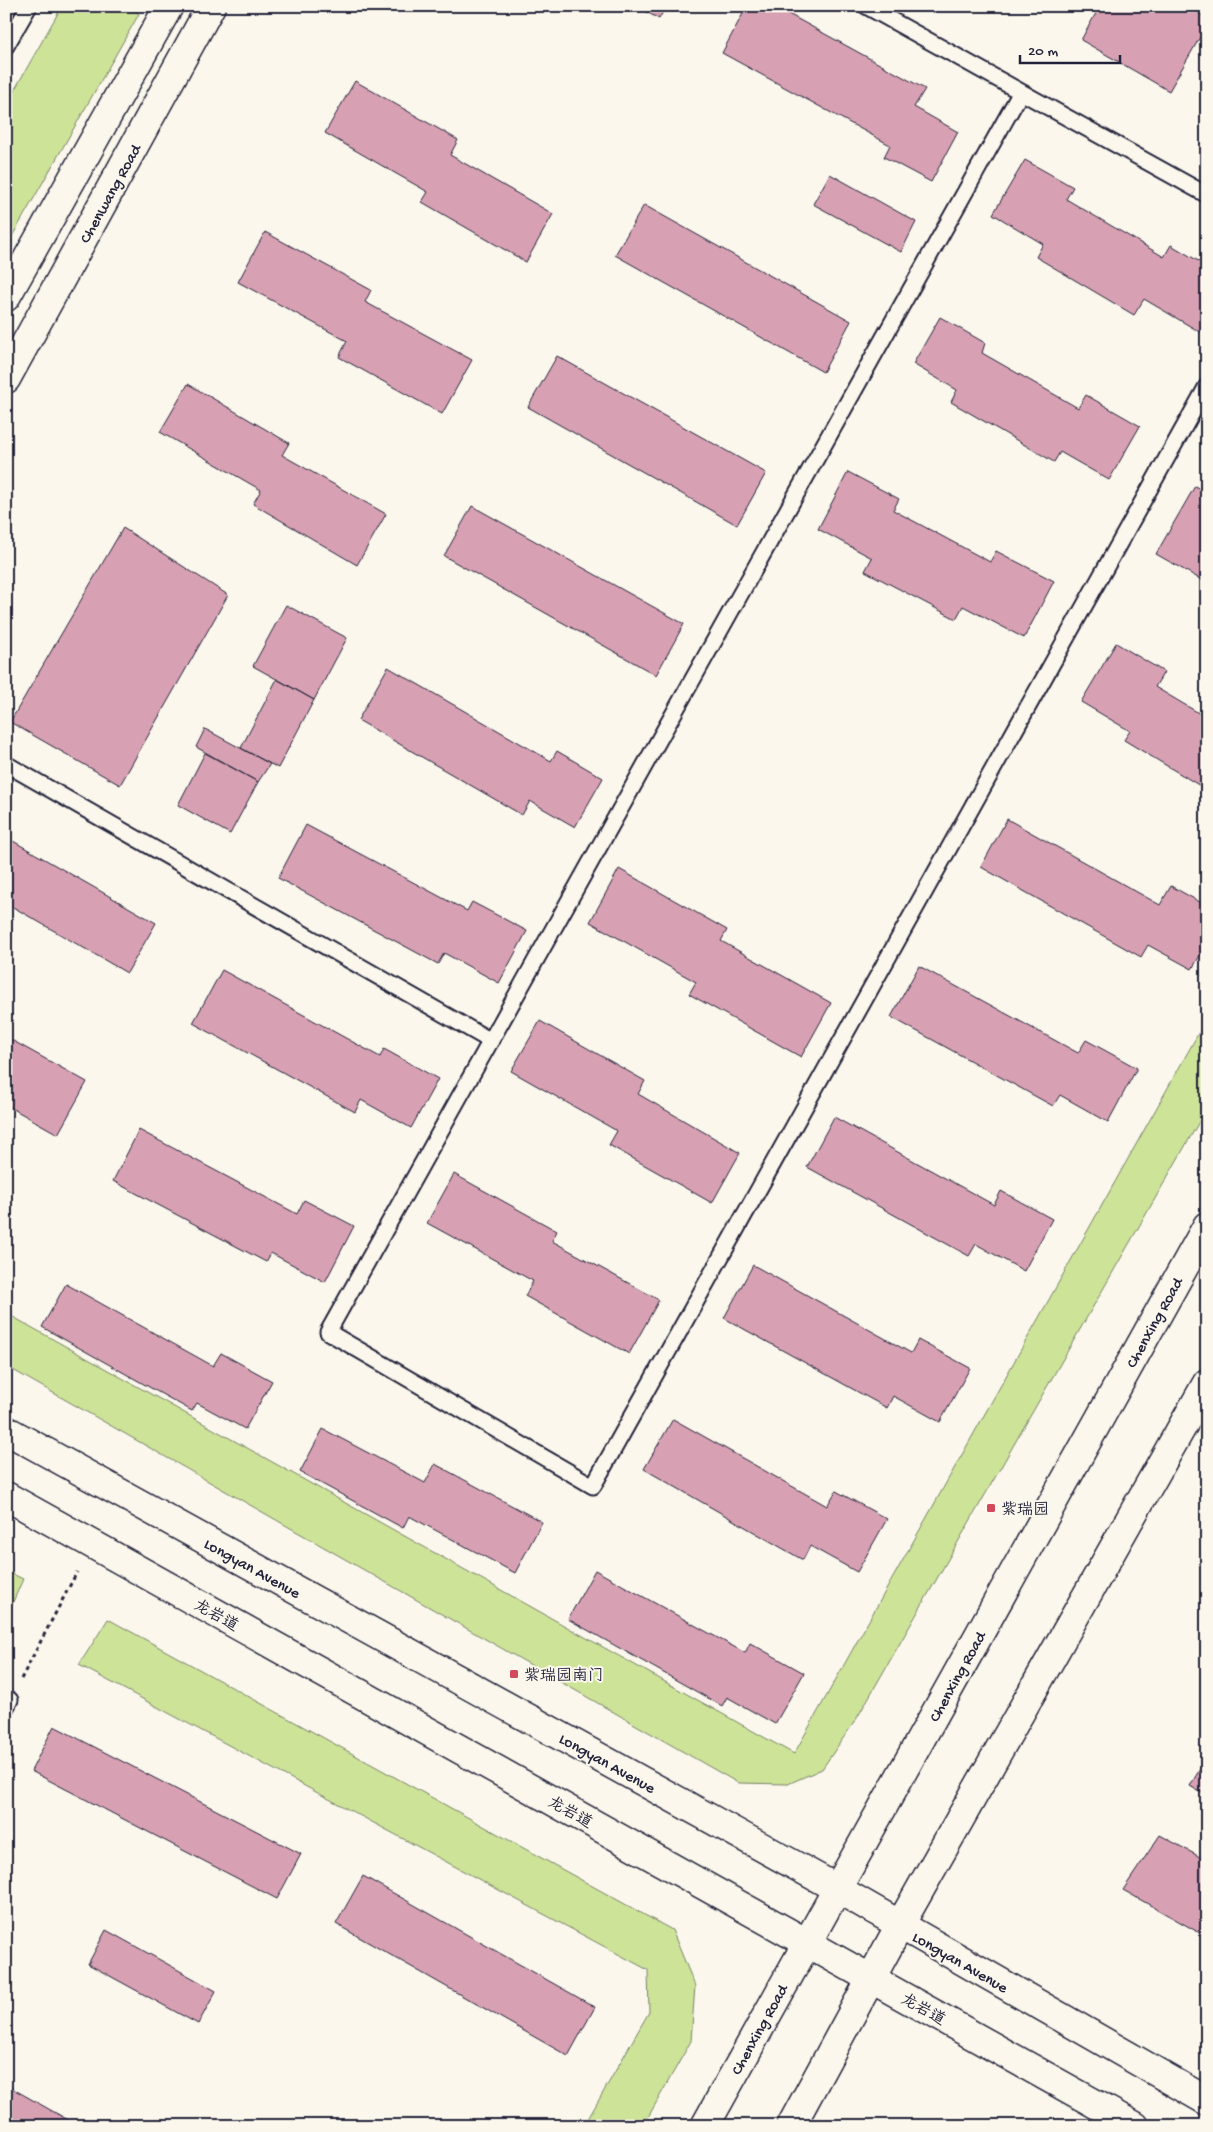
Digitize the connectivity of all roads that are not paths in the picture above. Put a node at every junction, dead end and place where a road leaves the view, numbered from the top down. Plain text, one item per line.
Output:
1 (29, 6) edge
2 (169, 6) edge
3 (211, 6) edge
4 (866, 6) edge
5 (6, 46) edge
6 (1021, 92) junction
7 (1207, 195) edge
8 (6, 297) edge
9 (6, 379) edge
10 (1207, 386) edge
11 (6, 764) edge
12 (491, 1041) junction
13 (1207, 1226) edge
14 (1207, 1383) edge
15 (6, 1430) edge
16 (6, 1496) edge
17 (836, 1888) junction
18 (900, 1926) junction
19 (806, 1942) junction
20 (871, 1979) junction
21 (1207, 2101) edge
22 (705, 2126) edge
23 (791, 2126) edge
24 (1135, 2126) edge

1 - 5 lane
2 - 8 main road
3 - 9 main road, Chenwang Road
4 - 6 lane
6 - 7 lane
6 - 12 lane
10 - 12 lane
11 - 12 lane
13 - 17 main road, Chenxing Road
14 - 18 main road
15 - 17 main road, Longyan Avenue
16 - 19 main road, 龙岩道
17 - 18 main road, Longyan Avenue
17 - 19 main road, Chenxing Road
18 - 20 main road
18 - 21 main road, Longyan Avenue
19 - 20 main road, 龙岩道
19 - 22 main road, Chenxing Road
20 - 23 main road
20 - 24 main road, 龙岩道

